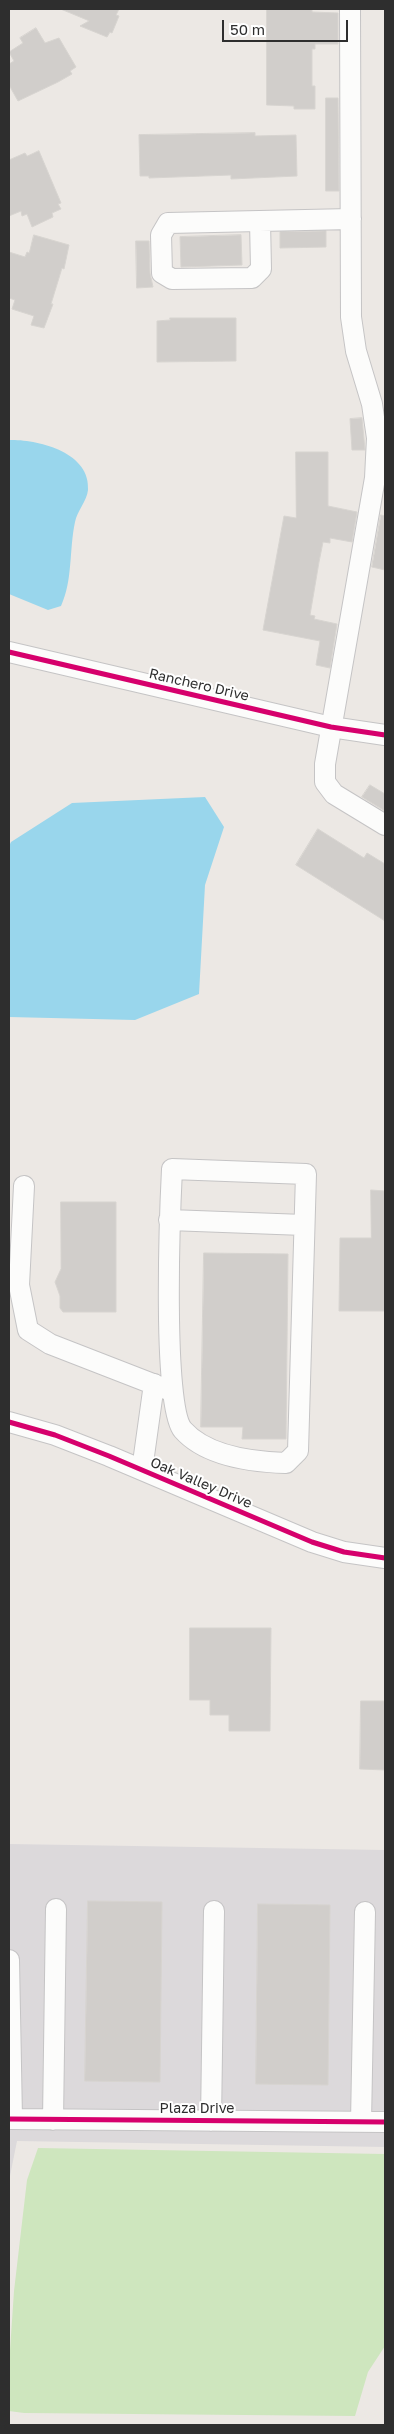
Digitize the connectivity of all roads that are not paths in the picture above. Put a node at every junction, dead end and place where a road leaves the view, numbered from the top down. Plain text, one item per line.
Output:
1 (350, 9) edge
2 (351, 219) junction
3 (260, 221) junction
4 (9, 652) edge
5 (331, 727) junction
6 (385, 735) edge
7 (385, 825) edge
8 (24, 1186) dead end
9 (169, 1220) junction
10 (304, 1226) junction
11 (162, 1388) junction
12 (9, 1422) edge
13 (142, 1470) junction
14 (385, 1558) edge
15 (56, 1909) dead end
16 (214, 1911) dead end
17 (365, 1912) dead end
18 (9, 1960) edge
19 (10, 2119) edge
20 (53, 2120) junction
21 (211, 2120) junction
22 (361, 2122) junction
23 (385, 2122) edge

1 - 2 street
2 - 3 street
2 - 5 street
3 - 3 street
4 - 5 street, Ranchero Drive
5 - 6 street, Ranchero Drive
5 - 7 street
8 - 11 street
9 - 10 street
9 - 10 street
9 - 11 street
10 - 11 street
11 - 13 street
12 - 13 street, Oak Valley Drive
13 - 14 street, Oak Valley Drive
15 - 20 street
16 - 21 street, Plaza Drive
17 - 22 street
18 - 19 street
19 - 20 street, Plaza Drive
20 - 21 street, Plaza Drive
21 - 22 street, Plaza Drive
22 - 23 street, Plaza Drive

